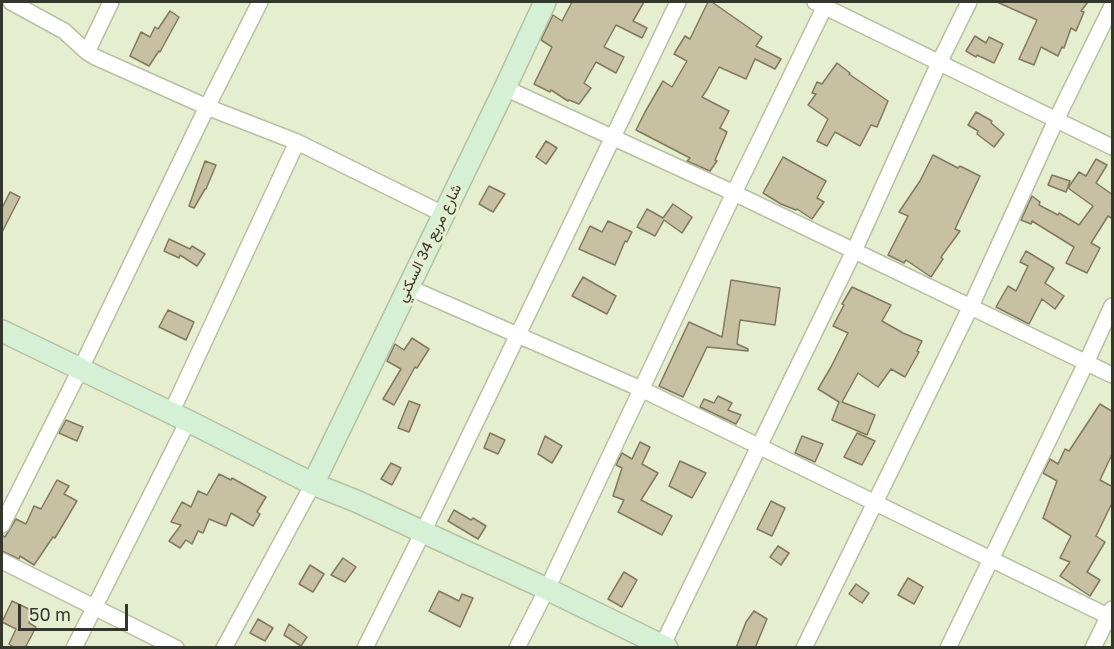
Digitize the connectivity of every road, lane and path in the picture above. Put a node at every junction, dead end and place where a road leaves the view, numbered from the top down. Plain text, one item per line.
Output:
1 (11, 2) edge
2 (111, 2) edge
3 (260, 2) edge
4 (545, 2) edge
5 (678, 2) edge
6 (969, 2) edge
7 (822, 3) edge
8 (1113, 6) edge
9 (87, 52) junction
10 (939, 63) junction
11 (505, 88) junction
12 (207, 107) junction
13 (1056, 120) junction
14 (614, 137) junction
15 (297, 142) junction
16 (1113, 147) edge
17 (734, 193) junction
18 (444, 214) junction
19 (854, 251) junction
20 (408, 287) junction
21 (971, 306) junction
22 (1113, 306) edge
23 (2, 331) edge
24 (519, 334) junction
25 (1086, 363) junction
26 (81, 368) junction
27 (1113, 375) edge
28 (641, 389) junction
29 (179, 417) junction
30 (760, 446) junction
31 (313, 484) junction
32 (875, 504) junction
33 (2, 525) edge
34 (423, 532) junction
35 (991, 558) junction
36 (2, 561) edge
37 (547, 589) junction
38 (94, 607) junction
39 (1111, 614) edge
40 (663, 647) edge
41 (74, 648) edge
42 (176, 648) edge
43 (224, 648) edge
44 (365, 648) edge
45 (517, 648) edge
46 (804, 648) edge
47 (948, 648) edge
48 (1093, 648) edge

1 - 9 street
2 - 9 street
3 - 12 street
4 - 11 street, شارع مربع 34 السكني
5 - 14 street
6 - 10 street
7 - 10 street
7 - 17 street
8 - 13 street
9 - 12 street
10 - 13 street
10 - 19 street
11 - 14 street
11 - 18 street, شارع مربع 34 السكني
12 - 15 street
12 - 26 street
13 - 16 street
13 - 21 street
14 - 17 street
14 - 24 street
15 - 18 street
15 - 29 street
17 - 19 street
17 - 28 street
18 - 20 street, شارع مربع 34 السكني
19 - 21 street
19 - 30 street
20 - 24 street
20 - 31 street, شارع مربع 34 السكني
21 - 25 street
21 - 32 street
22 - 25 street
23 - 26 street
24 - 28 street
24 - 34 street
25 - 27 street
25 - 35 street
26 - 29 street
26 - 33 street
28 - 30 street
28 - 37 street
29 - 31 street
29 - 38 street
30 - 32 street
30 - 40 street
31 - 34 street
31 - 43 street
32 - 35 street
32 - 46 street
34 - 37 street
34 - 44 street
35 - 39 street
35 - 47 street
36 - 38 street
37 - 40 street
37 - 45 street
38 - 41 street
38 - 42 street
39 - 48 street

